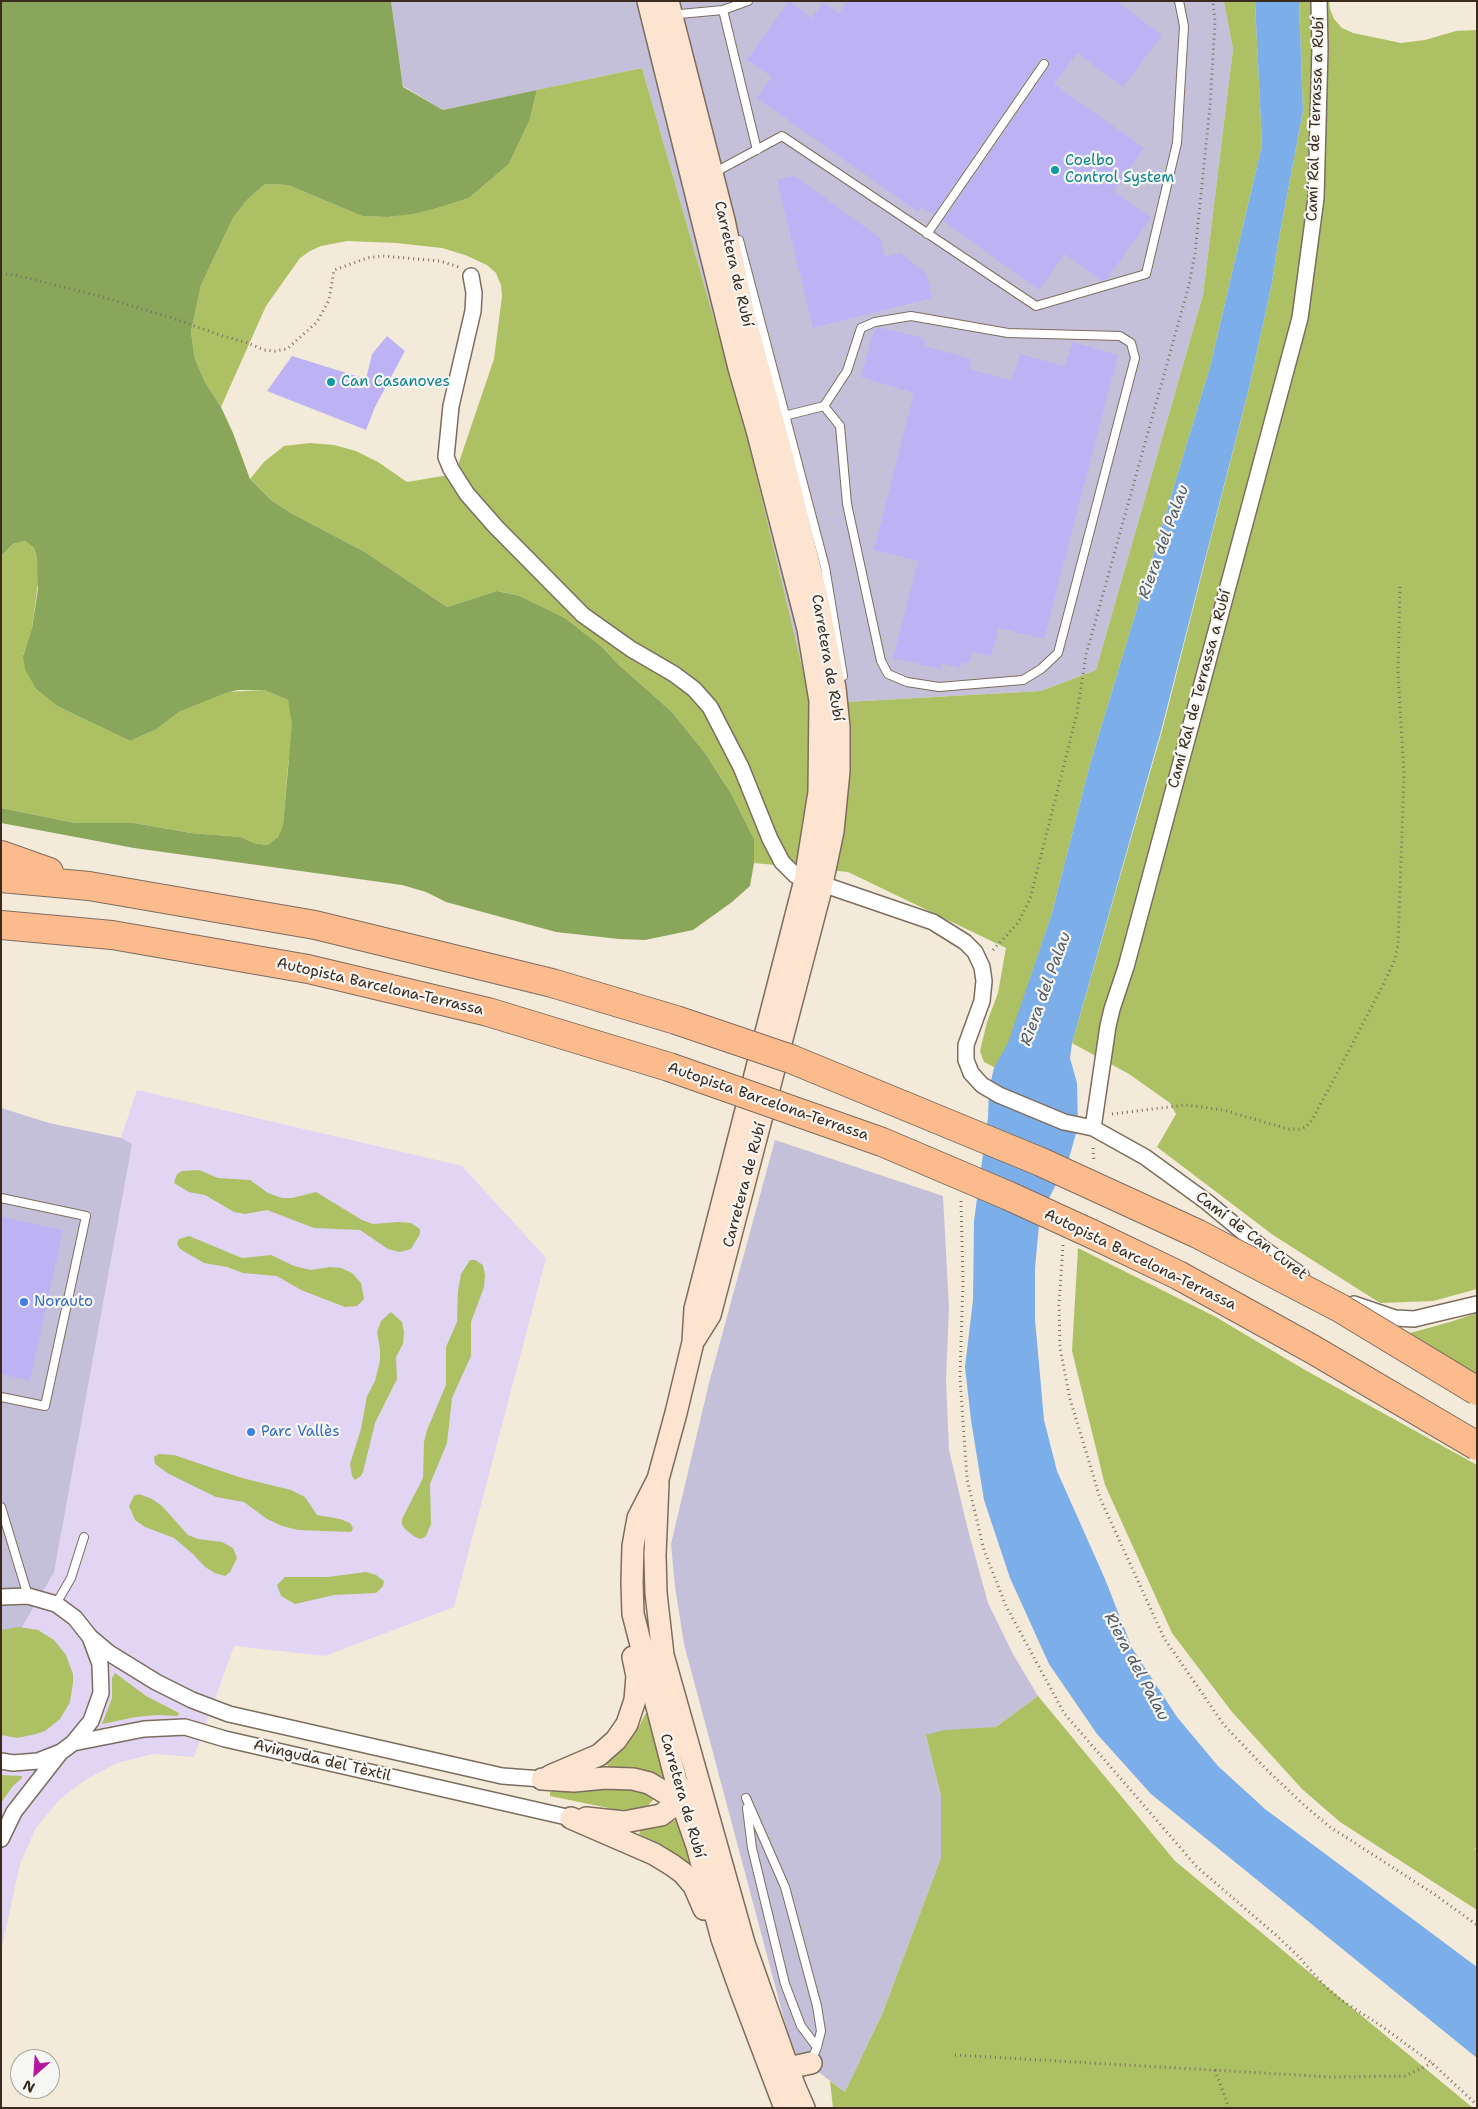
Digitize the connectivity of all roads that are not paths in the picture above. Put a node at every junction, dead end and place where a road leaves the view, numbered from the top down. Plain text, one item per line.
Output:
1 (648, 1) edge
2 (676, 1) edge
3 (748, 1) edge
4 (1179, 1) edge
5 (1319, 1) edge
6 (674, 8) edge
7 (724, 10) junction
8 (1044, 64) dead end
9 (700, 93) dead end
10 (756, 150) junction
11 (718, 159) dead end
12 (721, 169) junction
13 (723, 178) dead end
14 (735, 227) dead end
15 (927, 234) junction
16 (471, 276) road end
17 (824, 406) junction
18 (784, 416) junction
19 (845, 684) dead end
20 (845, 702) dead end
21 (840, 727) junction
22 (1, 856) edge
23 (1, 878) edge
24 (814, 882) junction
25 (89, 886) junction
26 (1, 925) edge
27 (1093, 1122) junction
28 (1, 1198) edge
29 (1477, 1304) edge
30 (694, 1342) junction
31 (1477, 1391) edge
32 (1, 1396) edge
33 (1477, 1446) edge
34 (658, 1479) junction
35 (1, 1507) edge
36 (84, 1537) dead end
37 (28, 1596) junction
38 (1, 1597) edge
39 (56, 1604) junction
40 (633, 1614) junction
41 (90, 1637) junction
42 (683, 1730) junction
43 (67, 1747) junction
44 (1, 1761) edge
45 (542, 1779) junction
46 (681, 1800) junction
47 (571, 1818) junction
48 (1, 1839) edge
49 (728, 1890) junction
50 (814, 2055) junction
51 (785, 2076) junction
52 (785, 2108) edge
53 (796, 2108) edge
54 (804, 2108) edge

1 - 24 main road, Carretera de Rubí
2 - 6 lane
3 - 7 lane
4 - 15 lane
5 - 27 street, Camí Ral de Terrassa a Rubí
6 - 7 lane
6 - 9 lane
6 - 21 main road, Carretera de Rubí
7 - 10 lane
8 - 15 lane
10 - 12 lane
10 - 15 lane
11 - 12 lane
12 - 13 lane
14 - 18 lane
16 - 24 street
17 - 17 lane
17 - 18 lane
18 - 19 lane
20 - 21 lane
21 - 24 main road, Carretera de Rubí
22 - 25 highway
23 - 25 highway
24 - 27 street
24 - 30 main road, Carretera de Rubí
24 - 30 main road, Carretera de Rubí
25 - 31 highway, bridge
26 - 33 highway, Autopista Barcelona-Terrassa, bridge
27 - 29 street, Camí de Can Curet
28 - 32 lane
30 - 34 main road, Carretera de Rubí
34 - 40 main road, Carretera de Rubí
34 - 42 main road, Carretera de Rubí
35 - 37 lane
36 - 39 lane
37 - 38 street
37 - 39 street
39 - 41 street
40 - 45 main road
40 - 46 main road, Carretera de Rubí
41 - 43 street
41 - 45 street, Avinguda del Tèxtil
42 - 46 main road
42 - 49 main road, Carretera de Rubí
43 - 44 street, Avinguda del Tèxtil
43 - 47 street, Avinguda del Tèxtil
43 - 48 street
45 - 46 main road
46 - 47 main road
46 - 49 main road
46 - 51 main road, Carretera de Rubí
47 - 51 main road
49 - 51 main road, Carretera de Rubí
50 - 50 lane
50 - 51 main road
51 - 52 main road, Carretera de Rubí
51 - 53 main road
51 - 54 main road, Carretera de Rubí

